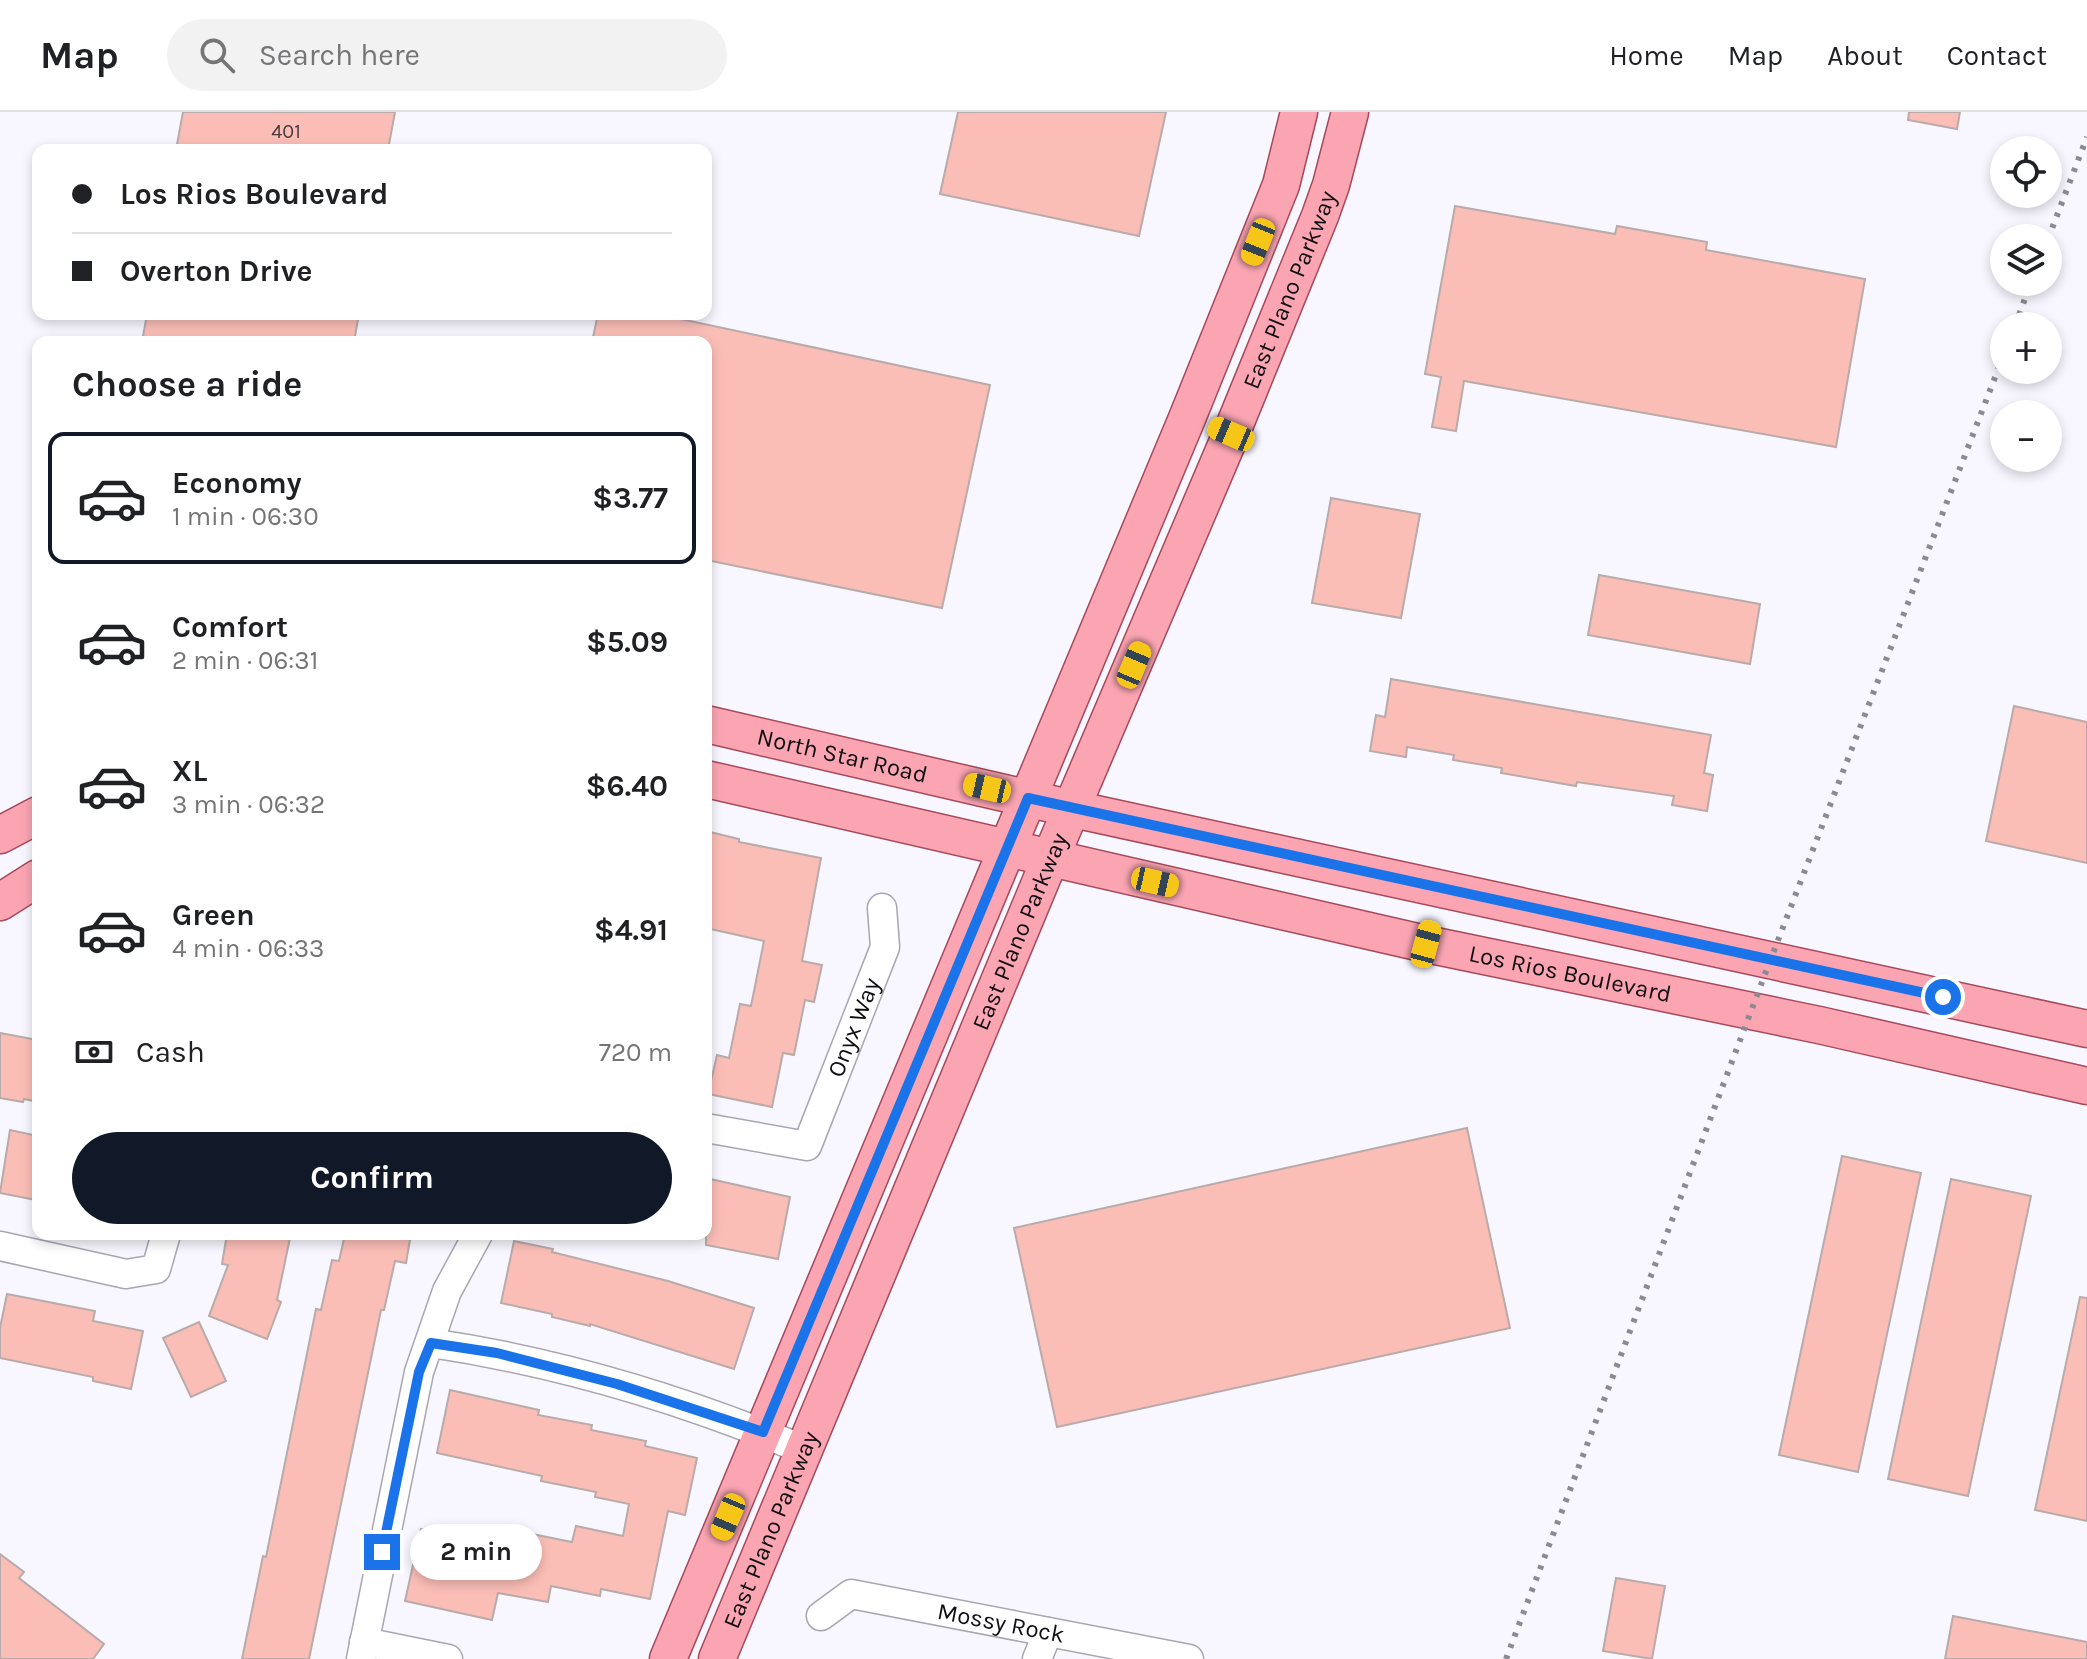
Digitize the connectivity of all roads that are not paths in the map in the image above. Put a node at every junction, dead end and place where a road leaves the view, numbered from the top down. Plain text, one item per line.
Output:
1 (1299, 112) edge
2 (1350, 112) edge
3 (1188, 416) junction
4 (1231, 434) junction
5 (712, 725) edge
6 (712, 780) edge
7 (1028, 798) junction
8 (1073, 809) junction
9 (32, 818) edge
10 (0, 835) edge
11 (1006, 848) junction
12 (1050, 859) junction
13 (32, 882) edge
14 (1442, 888) junction
15 (0, 902) edge
16 (882, 908) dead end
17 (1426, 944) junction
18 (2087, 1029) edge
19 (2087, 1086) edge
20 (891, 1126) junction
21 (712, 1129) edge
22 (932, 1143) junction
23 (164, 1240) edge
24 (475, 1240) edge
25 (0, 1246) edge
26 (431, 1343) junction
27 (763, 1432) junction
28 (804, 1450) junction
29 (821, 1616) dead end
30 (1048, 1632) junction
31 (362, 1651) edge
32 (448, 1659) edge
33 (668, 1659) edge
34 (717, 1659) edge
35 (1037, 1659) edge
36 (1189, 1659) edge

1 - 3 main road, East Plano Parkway
2 - 4 main road, East Plano Parkway
3 - 4 main road
3 - 7 main road, East Plano Parkway
4 - 8 main road, East Plano Parkway
5 - 7 main road, North Star Road
6 - 11 main road
7 - 8 main road, North Star Road
7 - 11 main road, East Plano Parkway
8 - 12 main road, East Plano Parkway
8 - 14 main road
9 - 10 main road
11 - 12 main road, Los Rios Boulevard
11 - 20 main road, East Plano Parkway
12 - 17 main road, Los Rios Boulevard
12 - 22 main road, East Plano Parkway
13 - 15 main road
14 - 17 main road
14 - 18 main road
16 - 21 street, Onyx Way
17 - 19 main road, Los Rios Boulevard
20 - 22 main road
20 - 27 main road, East Plano Parkway
22 - 28 main road, East Plano Parkway
23 - 25 street
24 - 26 street
26 - 27 street
26 - 31 street
27 - 28 street
27 - 33 main road, East Plano Parkway
28 - 34 main road, East Plano Parkway
29 - 30 street, Mossy Rock
30 - 35 street
30 - 36 street, Mossy Rock
31 - 32 street

